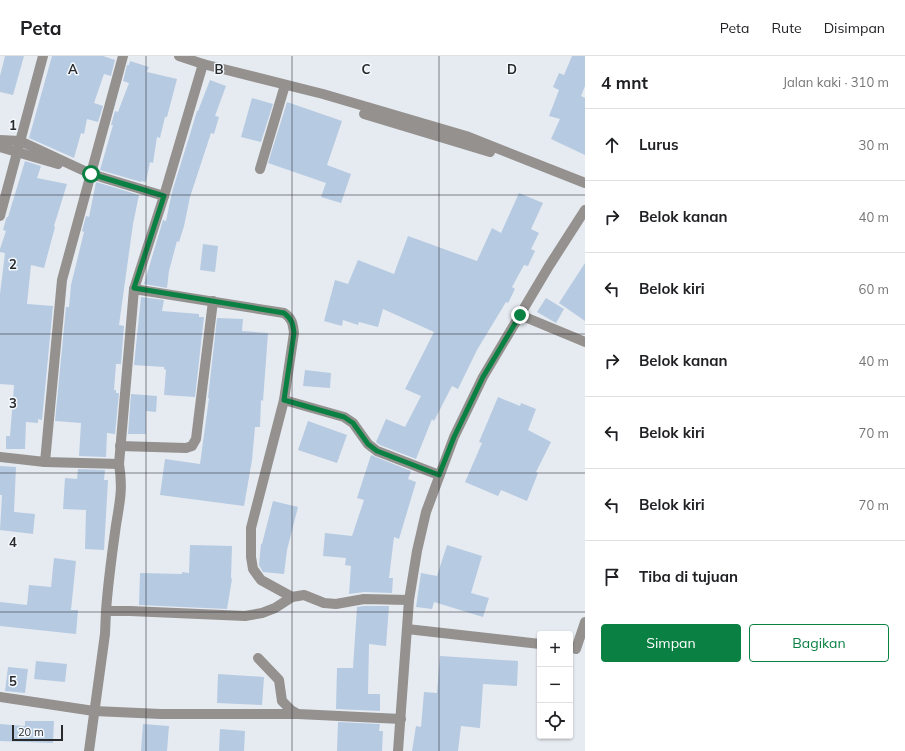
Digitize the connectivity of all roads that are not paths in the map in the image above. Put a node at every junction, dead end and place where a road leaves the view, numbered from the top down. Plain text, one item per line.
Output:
1 (43, 56) edge
2 (123, 56) edge
3 (179, 56) edge
4 (203, 64) junction
5 (285, 85) junction
6 (0, 140) edge
7 (20, 141) junction
8 (0, 147) edge
9 (18, 152) junction
10 (260, 169) dead end
11 (91, 174) junction
12 (585, 183) edge
13 (164, 196) junction
14 (585, 210) edge
15 (0, 216) edge
16 (134, 288) junction
17 (213, 302) junction
18 (520, 315) junction
19 (585, 342) edge
20 (284, 400) junction
21 (120, 446) junction
22 (0, 457) edge
23 (45, 462) junction
24 (119, 464) junction
25 (439, 475) junction
26 (292, 597) junction
27 (409, 600) junction
28 (106, 611) junction
29 (585, 622) edge
30 (407, 629) junction
31 (537, 644) edge
32 (577, 649) edge
33 (258, 658) dead end
34 (0, 697) edge
35 (94, 711) junction
36 (298, 714) junction
37 (401, 719) junction
38 (89, 751) edge
39 (398, 751) edge

1 - 7 street
2 - 11 street
3 - 4 street
4 - 5 street
4 - 12 street
4 - 13 street
5 - 10 street
5 - 12 street
6 - 7 street
7 - 9 street
7 - 11 street
8 - 9 street
9 - 11 street
9 - 15 street
11 - 13 street
11 - 23 street
13 - 16 street
14 - 18 street
16 - 17 street
16 - 21 street
17 - 20 street
17 - 21 street
18 - 19 street
18 - 25 street
20 - 25 street
20 - 26 street
21 - 24 street
22 - 23 street
23 - 24 street
24 - 28 street
25 - 27 street
26 - 27 street
26 - 28 street
27 - 30 street
28 - 35 street
29 - 32 street
30 - 31 street
30 - 37 street
33 - 36 street
34 - 35 street
35 - 36 street
35 - 38 street
36 - 37 street
37 - 39 street

